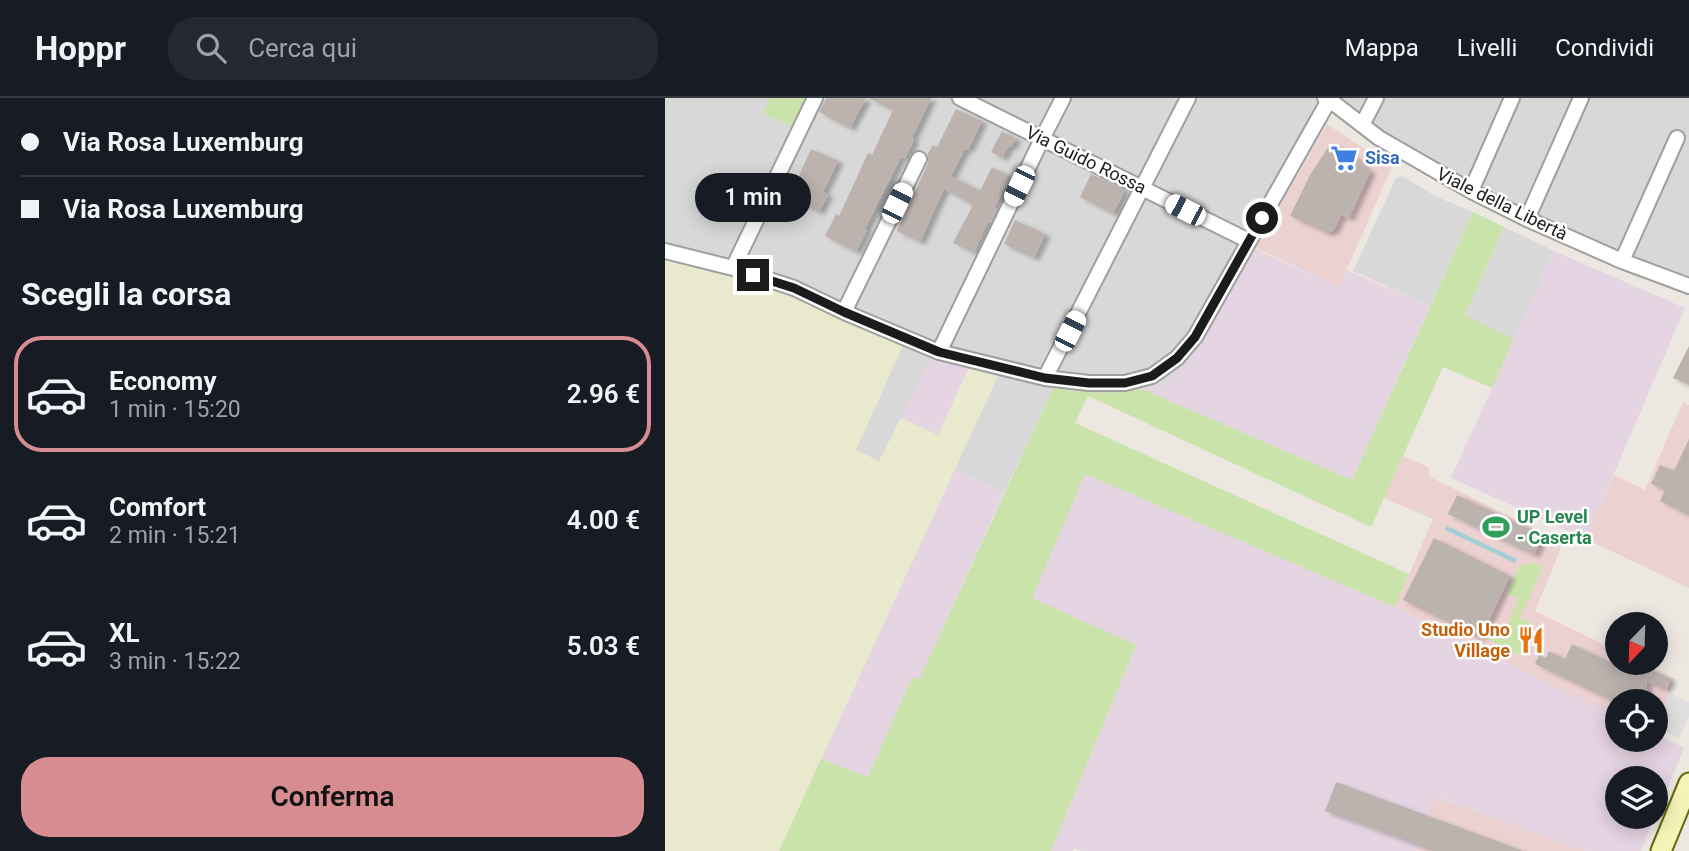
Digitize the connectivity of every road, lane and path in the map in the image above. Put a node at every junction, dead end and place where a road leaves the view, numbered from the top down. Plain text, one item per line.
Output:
1 (815, 98) edge
2 (960, 98) edge
3 (1063, 98) edge
4 (1188, 98) edge
5 (1376, 98) edge
6 (1512, 98) edge
7 (1581, 98) edge
8 (1327, 99) edge
9 (1362, 125) junction
10 (1677, 138) dead end
11 (1042, 139) junction
12 (919, 159) dead end
13 (1143, 188) junction
14 (1471, 191) junction
15 (1527, 219) junction
16 (1249, 242) junction
17 (665, 251) edge
18 (1622, 261) junction
19 (733, 268) junction
20 (1689, 286) edge
21 (844, 312) junction
22 (939, 352) junction
23 (1045, 378) junction
24 (1689, 783) edge
25 (1661, 851) edge

1 - 19 street
2 - 11 street, Via Guido Rossa
3 - 11 street
4 - 13 street
5 - 9 street
6 - 14 street
7 - 15 street
8 - 9 street, Viale della Libertà
8 - 16 street
9 - 14 street, Viale della Libertà
10 - 18 street
11 - 13 street, Via Guido Rossa
11 - 22 street
12 - 21 street
13 - 16 street, Via Guido Rossa
13 - 23 street
14 - 15 street, Viale della Libertà
15 - 18 street, Viale della Libertà
16 - 23 street
17 - 19 street
18 - 20 street, Viale della Libertà
19 - 21 street
21 - 22 street
22 - 23 street
24 - 25 main road

